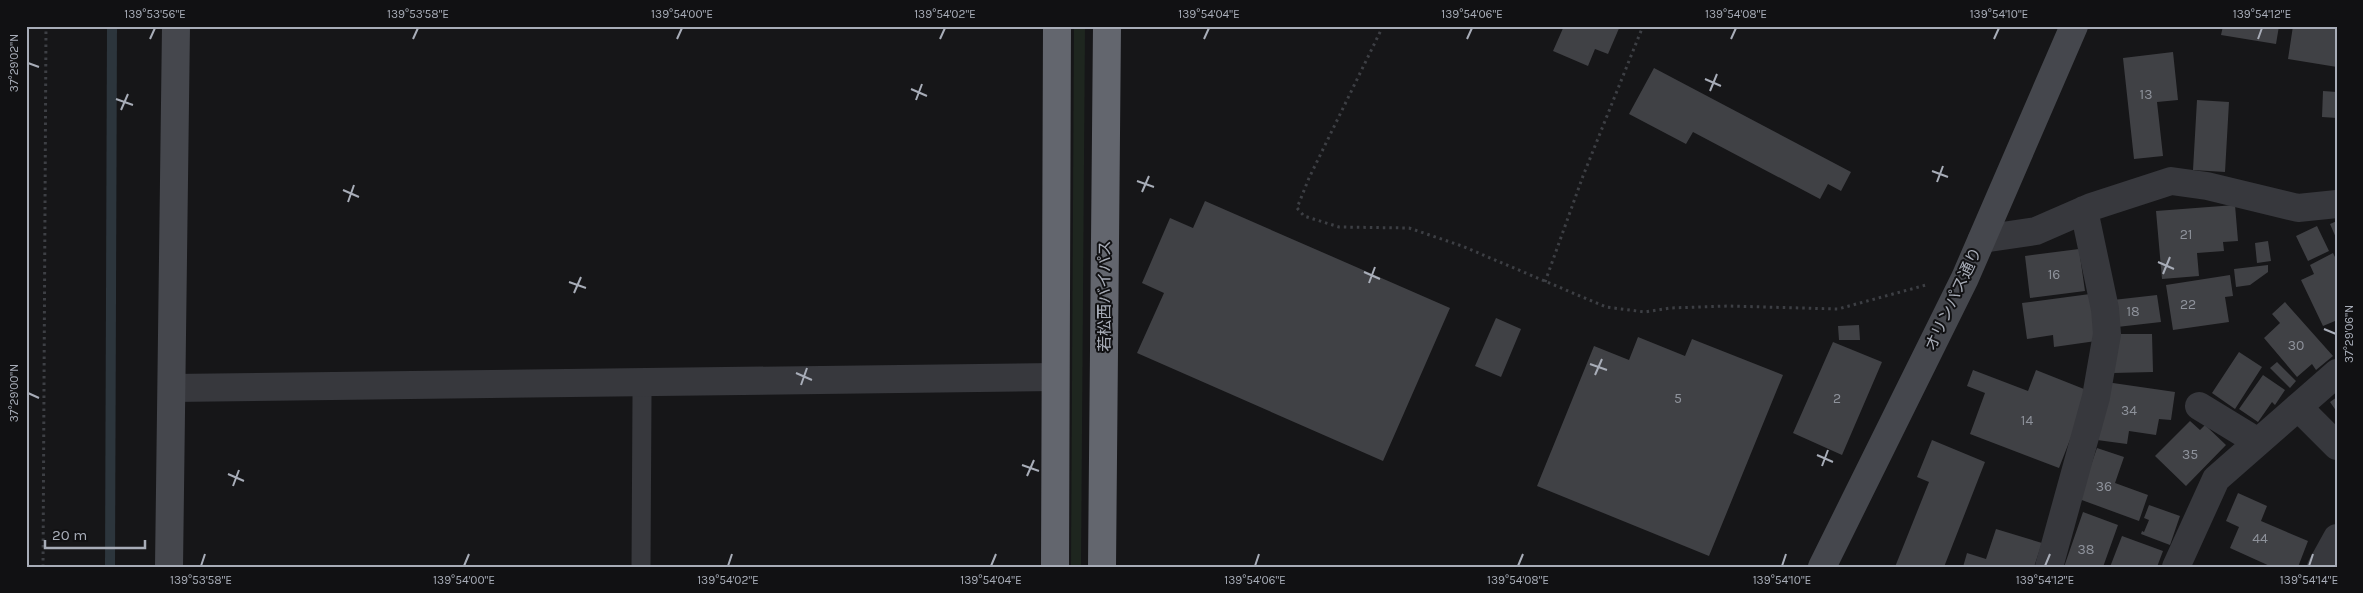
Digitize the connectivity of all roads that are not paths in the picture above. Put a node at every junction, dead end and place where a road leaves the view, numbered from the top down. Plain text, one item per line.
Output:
1 (176, 26) edge
2 (1057, 26) edge
3 (1106, 26) edge
4 (2074, 26) edge
5 (2337, 204) edge
6 (2084, 210) junction
7 (1982, 239) junction
8 (2337, 373) edge
9 (1055, 377) junction
10 (172, 388) junction
11 (642, 396) dead end
12 (2199, 406) dead end
13 (2298, 407) junction
14 (2258, 442) junction
15 (2337, 446) edge
16 (2337, 538) edge
17 (169, 567) edge
18 (641, 567) edge
19 (1055, 567) edge
20 (1102, 567) edge
21 (1822, 567) edge
22 (2049, 567) edge
23 (2176, 567) edge
24 (2321, 567) edge

1 - 10 street
2 - 9 highway
3 - 20 highway, 若松西バイパス
4 - 7 street, オリンパス通り
5 - 6 street
6 - 7 street
6 - 22 street
7 - 21 street, オリンパス通り
8 - 13 street
9 - 10 street
9 - 19 highway
10 - 17 street
11 - 18 lane
12 - 14 street
13 - 14 street
13 - 15 street
14 - 23 street
16 - 24 street

